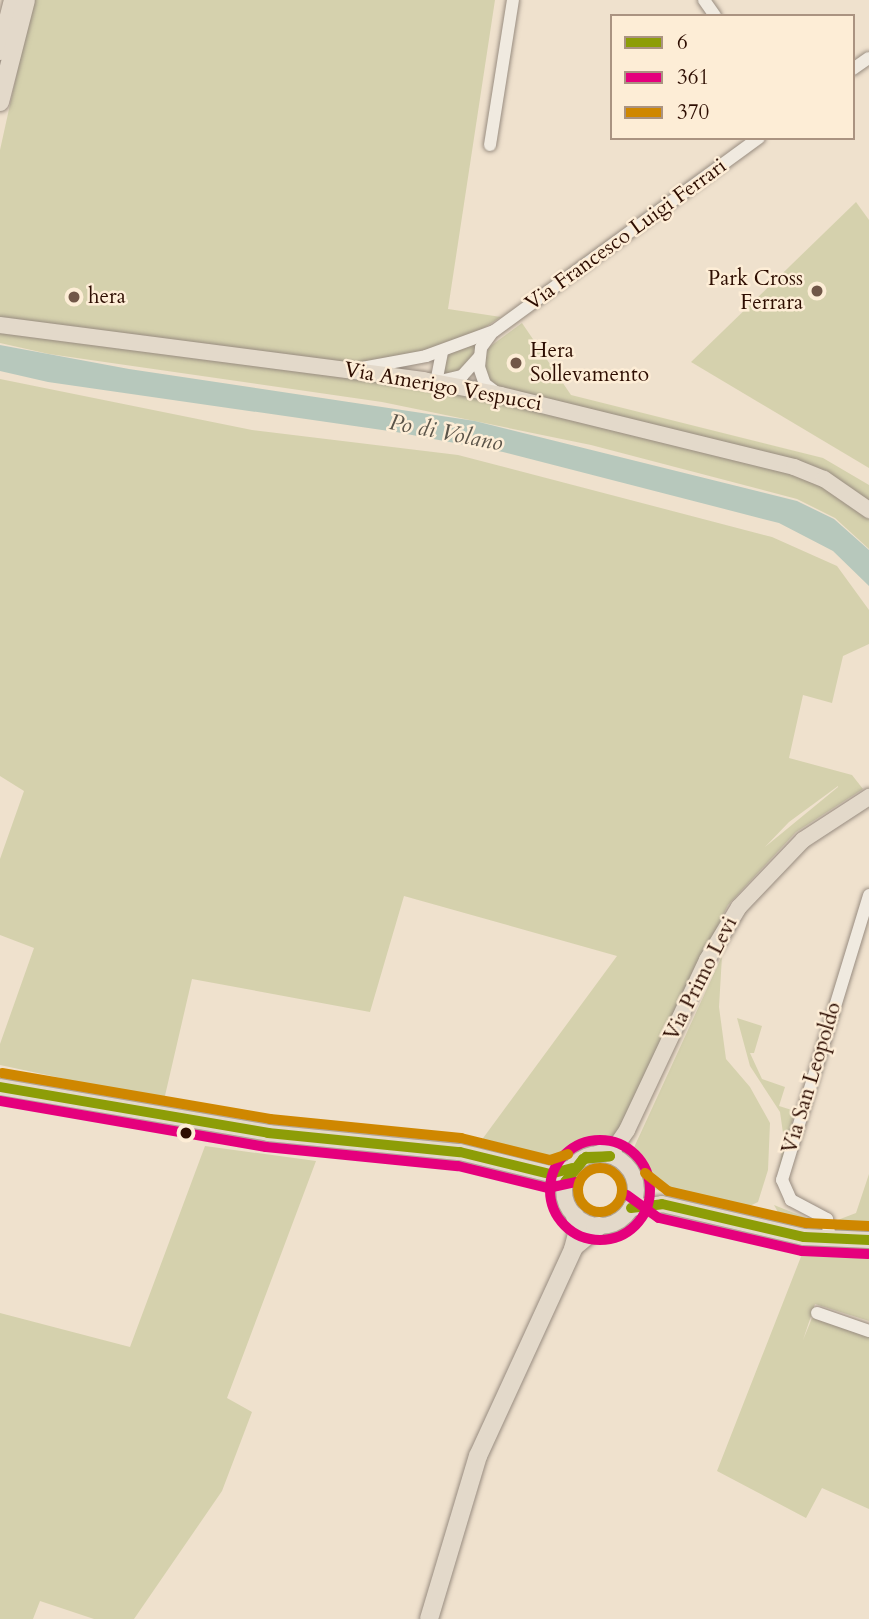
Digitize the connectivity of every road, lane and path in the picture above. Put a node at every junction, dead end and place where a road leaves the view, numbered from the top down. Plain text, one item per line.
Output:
1 (13, 0) edge
2 (26, 0) edge
3 (513, 0) edge
4 (0, 51) edge
5 (0, 102) edge
6 (756, 140) edge
7 (490, 145) dead end
8 (0, 325) edge
9 (494, 331) junction
10 (442, 352) junction
11 (479, 358) junction
12 (352, 370) junction
13 (436, 382) junction
14 (501, 395) junction
15 (869, 510) edge
16 (869, 797) edge
17 (869, 895) edge
18 (0, 1087) edge
19 (627, 1130) junction
20 (597, 1154) junction
21 (626, 1165) junction
22 (572, 1168) junction
23 (533, 1171) junction
24 (636, 1184) junction
25 (564, 1193) junction
26 (662, 1204) junction
27 (631, 1208) junction
28 (575, 1216) junction
29 (599, 1226) junction
30 (830, 1240) junction
31 (869, 1240) edge
32 (573, 1249) junction
33 (817, 1313) dead end
34 (869, 1331) edge
35 (429, 1619) edge

1 - 4 highway
2 - 5 highway
3 - 7 street
6 - 9 street, Via Francesco Luigi Ferrari
8 - 12 main road, Via Amerigo Vespucci
9 - 10 street, Via Francesco Luigi Ferrari
9 - 11 street, Via Francesco Luigi Ferrari
10 - 12 street, Via Francesco Luigi Ferrari
10 - 13 street
11 - 13 street, Via Francesco Luigi Ferrari
11 - 14 street
12 - 13 main road, Via Amerigo Vespucci
13 - 14 main road, Via Amerigo Vespucci
14 - 15 main road, Via Amerigo Vespucci
16 - 19 main road, Via Primo Levi
17 - 30 street, Via San Leopoldo
18 - 23 main road
19 - 20 main road
19 - 21 main road
20 - 21 main road
20 - 22 main road
21 - 24 main road
22 - 23 main road
22 - 25 main road
23 - 25 main road
24 - 26 main road
24 - 27 main road
25 - 28 main road
26 - 27 main road
26 - 30 main road
27 - 29 main road
28 - 29 main road
28 - 32 highway
29 - 32 highway
30 - 31 main road
32 - 35 highway
33 - 34 street

